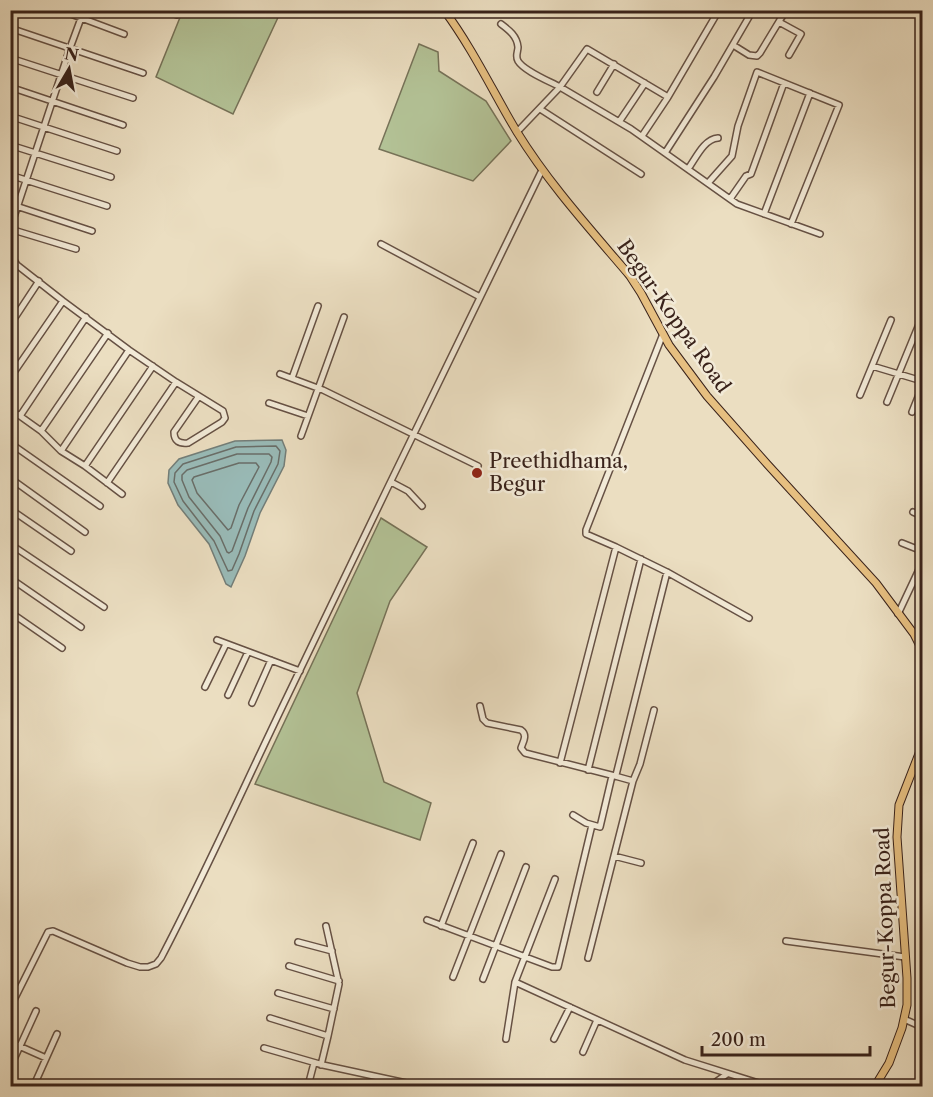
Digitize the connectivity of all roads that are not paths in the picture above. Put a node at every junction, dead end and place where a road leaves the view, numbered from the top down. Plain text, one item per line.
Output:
1 (60, 10) edge
2 (84, 10) edge
3 (163, 10) edge
4 (719, 10) edge
5 (753, 10) edge
6 (769, 10) edge
7 (786, 10) edge
8 (449, 13) edge
9 (177, 15) dead end
10 (81, 18) junction
11 (780, 19) junction
12 (501, 24) dead end
13 (10, 28) edge
14 (124, 34) dead end
15 (733, 45) junction
16 (70, 48) junction
17 (789, 55) dead end
18 (10, 58) edge
19 (614, 64) junction
20 (143, 73) dead end
21 (61, 75) junction
22 (645, 83) junction
23 (784, 83) junction
24 (10, 87) edge
25 (560, 87) junction
26 (597, 92) dead end
27 (810, 93) junction
28 (668, 97) junction
29 (133, 98) dead end
30 (53, 101) junction
31 (540, 109) junction
32 (10, 116) edge
33 (619, 122) junction
34 (123, 125) dead end
35 (44, 127) junction
36 (517, 132) junction
37 (642, 136) junction
38 (718, 138) dead end
39 (10, 145) edge
40 (117, 151) dead end
41 (665, 153) junction
42 (36, 154) junction
43 (688, 169) junction
44 (542, 170) junction
45 (640, 174) dead end
46 (10, 175) edge
47 (111, 177) dead end
48 (26, 180) junction
49 (708, 183) junction
50 (730, 199) junction
51 (14, 205) edge
52 (107, 206) dead end
53 (764, 214) junction
54 (792, 224) junction
55 (10, 229) edge
56 (92, 231) dead end
57 (820, 234) dead end
58 (381, 244) dead end
59 (75, 249) dead end
60 (10, 254) edge
61 (14, 264) edge
62 (10, 274) edge
63 (39, 282) junction
64 (480, 297) junction
65 (63, 301) junction
66 (318, 306) dead end
67 (86, 317) junction
68 (344, 317) dead end
69 (922, 317) edge
70 (891, 321) dead end
71 (10, 325) edge
72 (108, 333) junction
73 (663, 334) junction
74 (129, 350) junction
75 (153, 366) junction
76 (872, 366) junction
77 (280, 374) dead end
78 (899, 374) junction
79 (10, 378) edge
80 (292, 378) junction
81 (922, 381) edge
82 (176, 382) junction
83 (922, 387) edge
84 (318, 388) junction
85 (860, 395) dead end
86 (199, 396) junction
87 (887, 402) dead end
88 (269, 403) dead end
89 (912, 412) dead end
90 (20, 416) junction
91 (308, 417) junction
92 (10, 422) edge
93 (41, 430) junction
94 (413, 435) junction
95 (301, 436) dead end
96 (10, 443) edge
97 (61, 451) junction
98 (85, 466) junction
99 (478, 466) dead end
100 (10, 478) edge
101 (391, 482) junction
102 (107, 483) junction
103 (122, 494) dead end
104 (100, 506) dead end
105 (422, 506) dead end
106 (10, 509) edge
107 (913, 512) dead end
108 (922, 516) edge
109 (86, 532) dead end
110 (902, 543) dead end
111 (10, 544) edge
112 (616, 547) junction
113 (72, 551) dead end
114 (922, 551) edge
115 (641, 559) junction
116 (922, 563) edge
117 (667, 572) junction
118 (10, 578) edge
119 (104, 607) dead end
120 (10, 612) edge
121 (898, 614) junction
122 (749, 618) dead end
123 (81, 627) dead end
124 (217, 640) dead end
125 (226, 644) junction
126 (62, 648) dead end
127 (922, 650) edge
128 (248, 652) junction
129 (271, 660) junction
130 (300, 671) junction
131 (205, 687) dead end
132 (228, 695) dead end
133 (252, 703) dead end
134 (480, 706) dead end
135 (654, 710) dead end
136 (922, 746) edge
137 (560, 763) junction
138 (588, 770) junction
139 (614, 776) junction
140 (633, 781) junction
141 (573, 815) dead end
142 (592, 825) junction
143 (473, 843) dead end
144 (501, 854) dead end
145 (614, 856) junction
146 (641, 863) dead end
147 (526, 867) dead end
148 (555, 879) dead end
149 (427, 920) dead end
150 (326, 926) dead end
151 (441, 926) junction
152 (469, 936) junction
153 (786, 941) dead end
154 (298, 942) dead end
155 (496, 946) junction
156 (332, 951) junction
157 (525, 957) junction
158 (905, 957) junction
159 (588, 958) dead end
160 (289, 966) dead end
161 (453, 977) dead end
162 (483, 979) dead end
163 (339, 981) junction
164 (515, 982) junction
165 (278, 993) dead end
166 (570, 1007) junction
167 (10, 1008) edge
168 (334, 1009) junction
169 (36, 1011) dead end
170 (270, 1018) dead end
171 (904, 1018) junction
172 (597, 1020) junction
173 (922, 1027) edge
174 (57, 1034) dead end
175 (328, 1036) junction
176 (506, 1039) dead end
177 (554, 1039) dead end
178 (10, 1042) edge
179 (20, 1047) junction
180 (264, 1048) dead end
181 (583, 1052) dead end
182 (46, 1058) junction
183 (314, 1063) junction
184 (321, 1065) junction
185 (10, 1068) edge
186 (727, 1074) junction
187 (35, 1083) dead end
188 (754, 1085) edge
189 (308, 1086) edge
190 (420, 1086) edge
191 (710, 1086) edge
192 (768, 1086) edge
193 (875, 1086) edge

1 - 10 street
2 - 10 street
3 - 9 street
4 - 28 street
5 - 15 street
6 - 11 street
7 - 11 street
8 - 36 main road, Begur-Koppa Road
10 - 14 street
10 - 16 street
11 - 15 street
11 - 17 street
12 - 25 street
13 - 16 street
15 - 41 street
16 - 20 street
16 - 21 street
18 - 21 street
19 - 22 street
19 - 25 street
19 - 26 street
21 - 29 street
21 - 30 street
22 - 28 street
22 - 33 street
23 - 27 street
23 - 49 street
23 - 50 street
24 - 30 street
25 - 31 street
25 - 33 street
27 - 53 street
27 - 54 street
28 - 37 street
30 - 34 street
30 - 35 street
31 - 36 street
31 - 45 street
32 - 35 street
33 - 37 street
35 - 40 street
35 - 42 street
36 - 44 main road, Begur-Koppa Road
37 - 41 street
38 - 43 street
39 - 42 street
41 - 43 street
42 - 47 street
42 - 48 street
43 - 49 street
44 - 64 street
44 - 73 main road, Begur-Koppa Road
46 - 48 street
48 - 51 street
48 - 52 street
49 - 50 street
50 - 53 street
51 - 55 street
51 - 56 street
53 - 54 street
54 - 57 street
55 - 59 street
58 - 64 street
60 - 61 street
61 - 62 street
61 - 63 street
63 - 65 street
63 - 71 street
64 - 94 street
65 - 67 street
65 - 79 street
66 - 80 street
67 - 72 street
67 - 90 street
68 - 84 street
69 - 78 street
70 - 76 street
72 - 74 street
72 - 93 street
73 - 112 street
73 - 121 main road, Begur-Koppa Road
74 - 75 street
74 - 97 street
75 - 82 street
75 - 98 street
76 - 78 street
76 - 85 street
77 - 80 street
78 - 81 street
78 - 87 street
80 - 84 street
82 - 86 street
82 - 102 street
83 - 89 street
84 - 91 street
84 - 94 street
86 - 86 street
88 - 91 street
90 - 92 street
90 - 93 street
91 - 95 street
93 - 97 street
94 - 99 street
94 - 101 street
96 - 104 street
97 - 98 street
98 - 102 street
100 - 109 street
101 - 105 street
101 - 130 street
102 - 103 street
106 - 113 street
107 - 108 street
110 - 114 street
111 - 119 street
112 - 115 street
112 - 137 street
115 - 117 street
115 - 138 street
116 - 121 street
117 - 122 street
117 - 139 street
118 - 123 street
120 - 126 street
121 - 127 main road, Begur-Koppa Road
124 - 125 street
125 - 128 street
125 - 131 street
128 - 129 street
128 - 132 street
129 - 130 street
129 - 133 street
130 - 167 street
134 - 137 street
135 - 140 street
136 - 158 main road, Begur-Koppa Road
137 - 138 street
138 - 139 street
139 - 140 street
139 - 142 street
140 - 145 street
141 - 142 street
142 - 157 street
143 - 151 street
144 - 152 street
145 - 146 street
145 - 159 street
147 - 155 street
148 - 157 street
149 - 151 street
150 - 156 street
151 - 152 street
152 - 155 street
152 - 161 street
153 - 158 street
154 - 156 street
155 - 157 street
155 - 162 street
156 - 163 street
157 - 164 street
158 - 171 main road, Begur-Koppa Road
160 - 163 street
163 - 168 street
164 - 166 street
164 - 176 street
165 - 168 street
166 - 172 street
166 - 177 street
168 - 175 street
169 - 179 street
170 - 175 street
171 - 173 street
171 - 193 main road, Begur-Koppa Road
172 - 181 street
172 - 186 street
174 - 182 street
175 - 184 street
178 - 179 street
179 - 182 street
179 - 185 street
180 - 183 street
182 - 187 street
183 - 184 street
183 - 189 street
184 - 190 street
186 - 188 street
186 - 191 street
188 - 192 street

